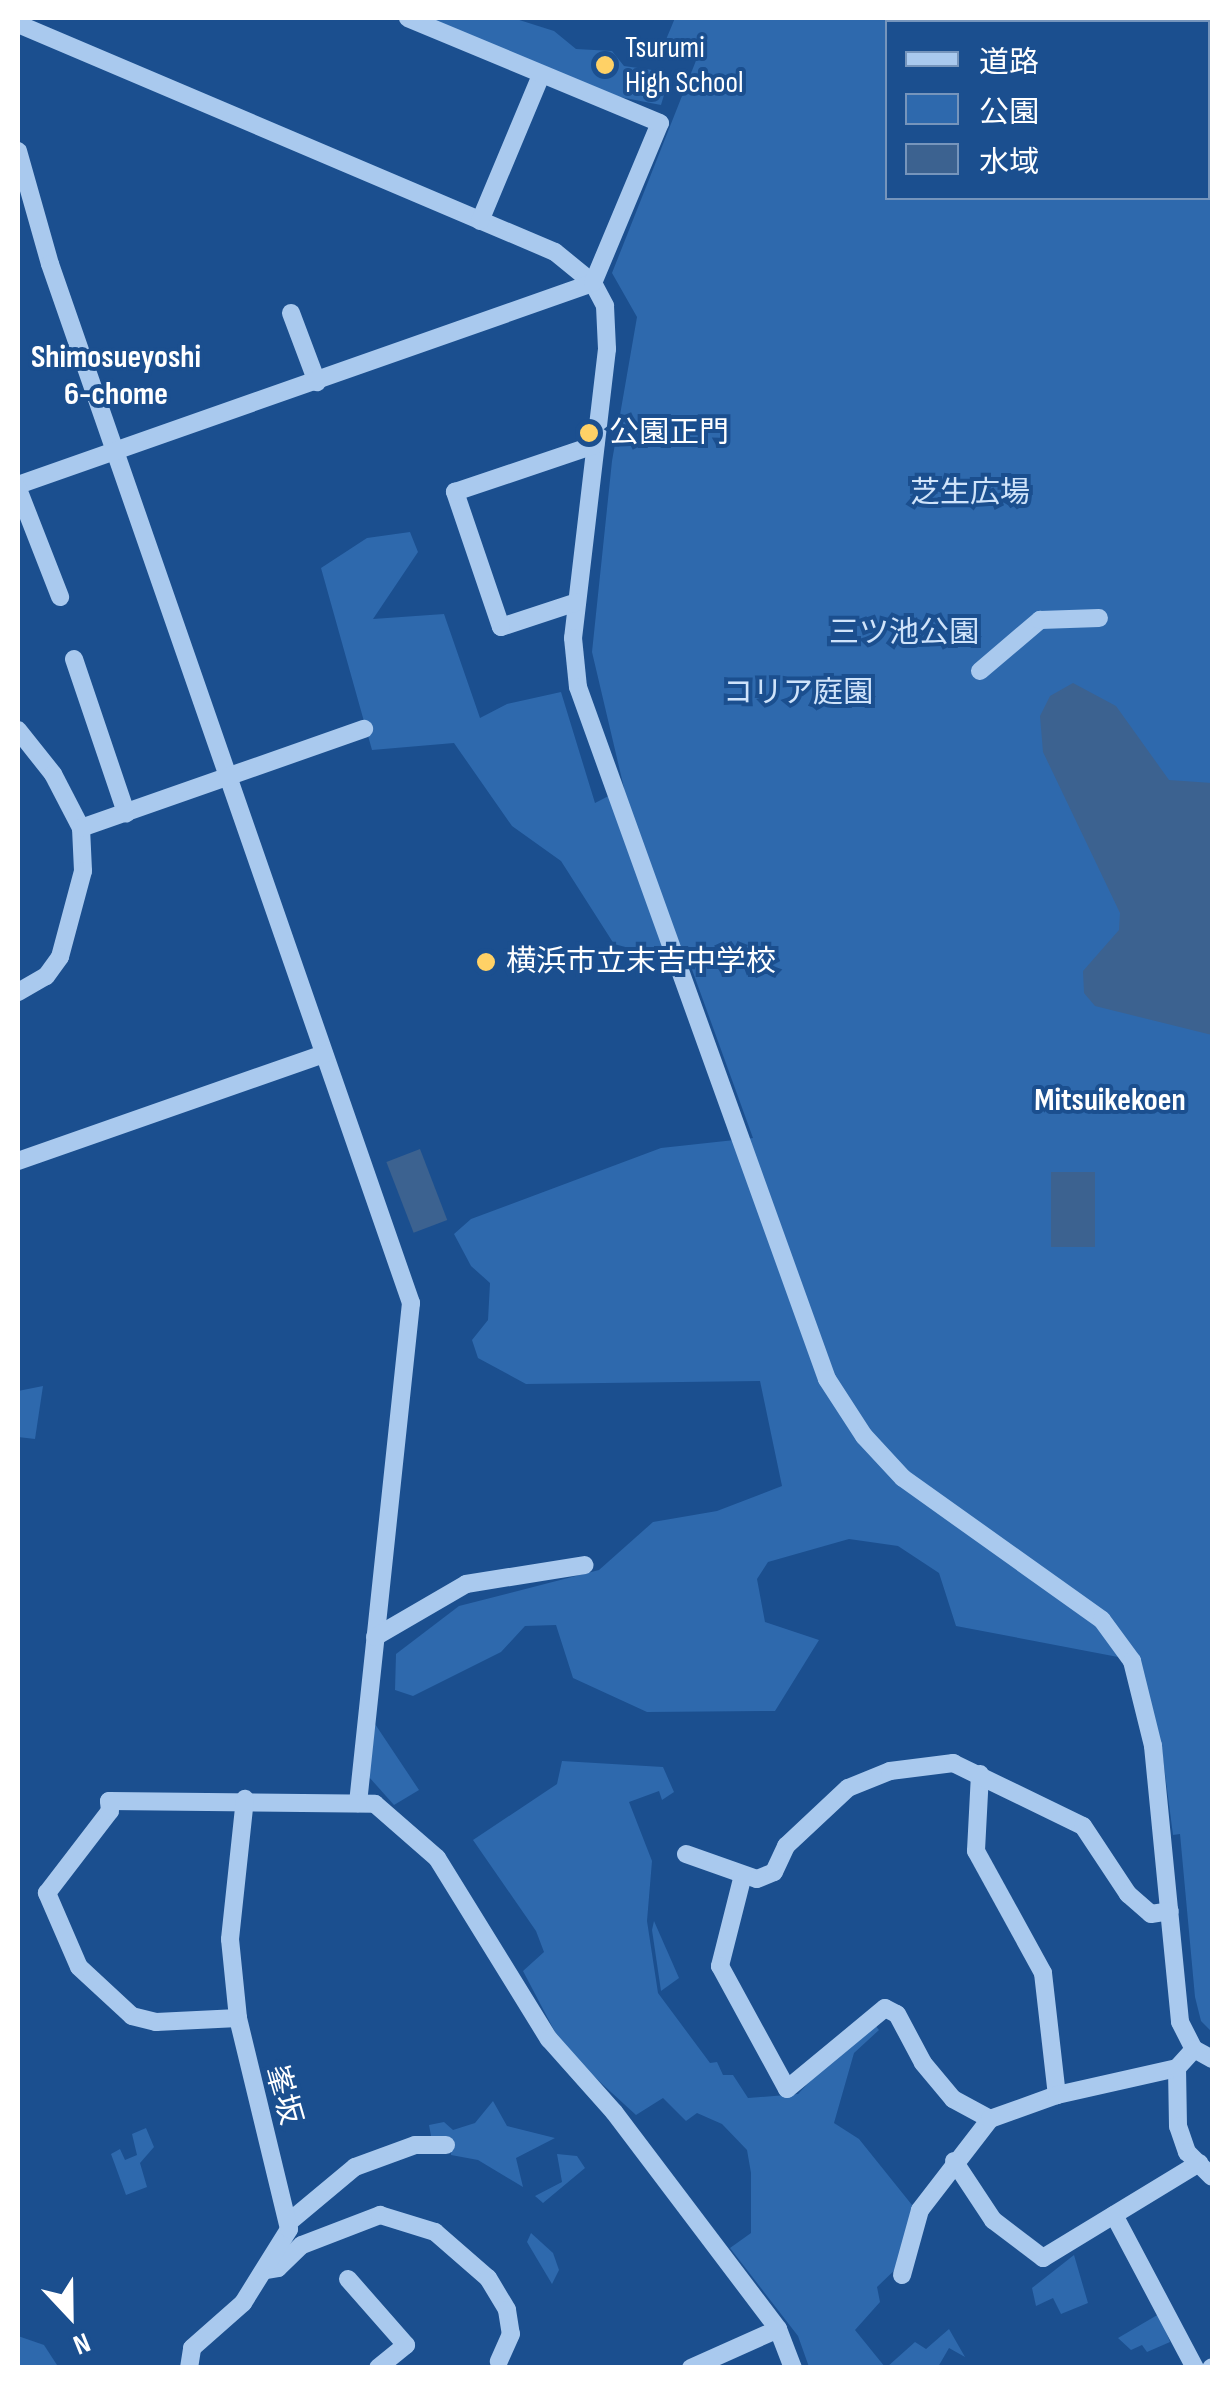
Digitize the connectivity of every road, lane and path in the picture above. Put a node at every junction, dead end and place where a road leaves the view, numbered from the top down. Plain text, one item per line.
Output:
1 (411, 21) edge
2 (18, 24) edge
3 (541, 76) junction
4 (18, 150) edge
5 (480, 221) junction
6 (592, 283) junction
7 (291, 313) dead end
8 (317, 382) junction
9 (595, 446) junction
10 (116, 451) junction
11 (18, 487) edge
12 (60, 597) dead end
13 (577, 602) junction
14 (1099, 618) dead end
15 (74, 659) dead end
16 (980, 671) dead end
17 (364, 729) dead end
18 (18, 730) edge
19 (227, 778) junction
20 (126, 813) junction
21 (82, 828) junction
22 (18, 992) edge
23 (324, 1054) junction
24 (18, 1161) edge
25 (584, 1565) dead end
26 (375, 1636) junction
27 (980, 1774) junction
28 (245, 1799) junction
29 (358, 1803) junction
30 (686, 1854) dead end
31 (743, 1875) junction
32 (1170, 1911) junction
33 (238, 2018) junction
34 (1194, 2050) junction
35 (1212, 2060) edge
36 (1177, 2068) junction
37 (1057, 2095) junction
38 (990, 2119) junction
39 (446, 2145) dead end
40 (954, 2161) junction
41 (1198, 2163) junction
42 (1212, 2177) edge
43 (1114, 2215) junction
44 (289, 2222) junction
45 (265, 2270) junction
46 (902, 2275) dead end
47 (348, 2279) dead end
48 (778, 2330) junction
49 (499, 2361) dead end
50 (189, 2368) edge
51 (378, 2368) edge
52 (691, 2368) edge
53 (794, 2368) edge
54 (1195, 2368) edge

1 - 3 street
2 - 5 street
3 - 5 street
3 - 6 street
4 - 10 street
5 - 6 street
6 - 8 street
6 - 9 street
7 - 8 street
8 - 10 street
9 - 13 street
9 - 13 street
10 - 11 street
10 - 19 street
11 - 12 street
13 - 32 street
14 - 16 street
15 - 20 street
17 - 19 street
18 - 21 street
19 - 20 street
19 - 23 street
20 - 21 street
21 - 22 street
23 - 24 street
23 - 26 street
25 - 26 street
26 - 29 street
27 - 31 street
27 - 32 street
27 - 37 street
28 - 29 street
28 - 33 street, 峯坂
28 - 33 street
29 - 48 street
30 - 31 street
31 - 38 street
32 - 34 street
33 - 44 street, 峯坂
34 - 35 street
34 - 36 street
36 - 37 street
36 - 41 street
37 - 38 street
38 - 40 street
39 - 44 street
40 - 43 street
40 - 46 street
41 - 42 street
41 - 43 street
43 - 54 street
44 - 45 street
45 - 49 street
45 - 50 street
47 - 51 street
48 - 52 street
48 - 53 street

